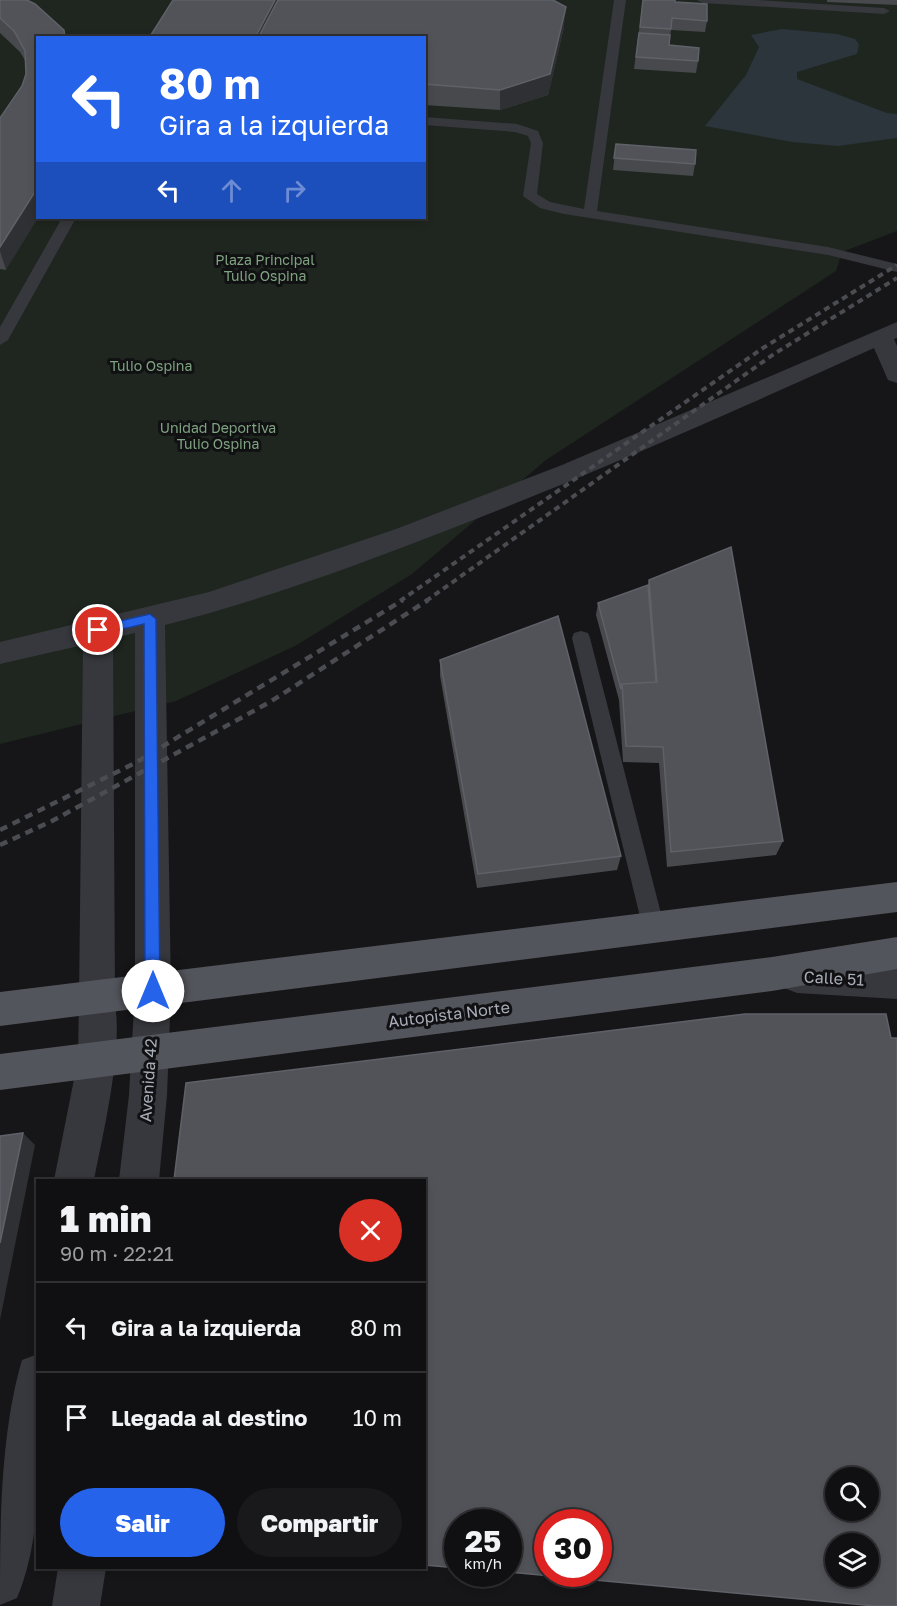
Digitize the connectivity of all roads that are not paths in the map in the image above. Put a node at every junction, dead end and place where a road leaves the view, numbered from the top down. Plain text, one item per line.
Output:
1 (620, 0) edge
2 (703, 0) edge
3 (884, 11) dead end
4 (426, 121) edge
5 (591, 215) junction
6 (68, 219) edge
7 (897, 268) edge
8 (889, 332) edge
9 (0, 340) edge
10 (897, 375) edge
11 (150, 619) junction
12 (98, 630) junction
13 (581, 638) dead end
14 (0, 653) edge
15 (897, 897) edge
16 (654, 929) junction
17 (897, 952) edge
18 (772, 974) junction
19 (897, 982) edge
20 (153, 991) junction
21 (97, 998) junction
22 (0, 1009) edge
23 (151, 1052) junction
24 (97, 1059) junction
25 (0, 1072) edge
26 (74, 1179) edge
27 (139, 1179) edge
28 (36, 1387) edge
29 (82, 1569) edge
30 (0, 1581) edge
31 (76, 1606) edge

1 - 5 lane
2 - 3 lane
4 - 5 lane
5 - 7 lane
6 - 9 lane
8 - 10 street
8 - 11 street
11 - 12 street
11 - 20 street, Avenida 42
12 - 14 street
12 - 21 street
13 - 16 lane
15 - 16 main road
16 - 20 main road
17 - 18 main road, Autopista Norte
18 - 19 street, Calle 51
18 - 23 main road, Autopista Norte
20 - 21 main road
20 - 23 street, Avenida 42
21 - 22 main road
21 - 24 street
23 - 24 main road, Autopista Norte
23 - 27 street, Avenida 42
24 - 25 main road, Autopista Norte
24 - 26 street
28 - 30 street
29 - 31 street

